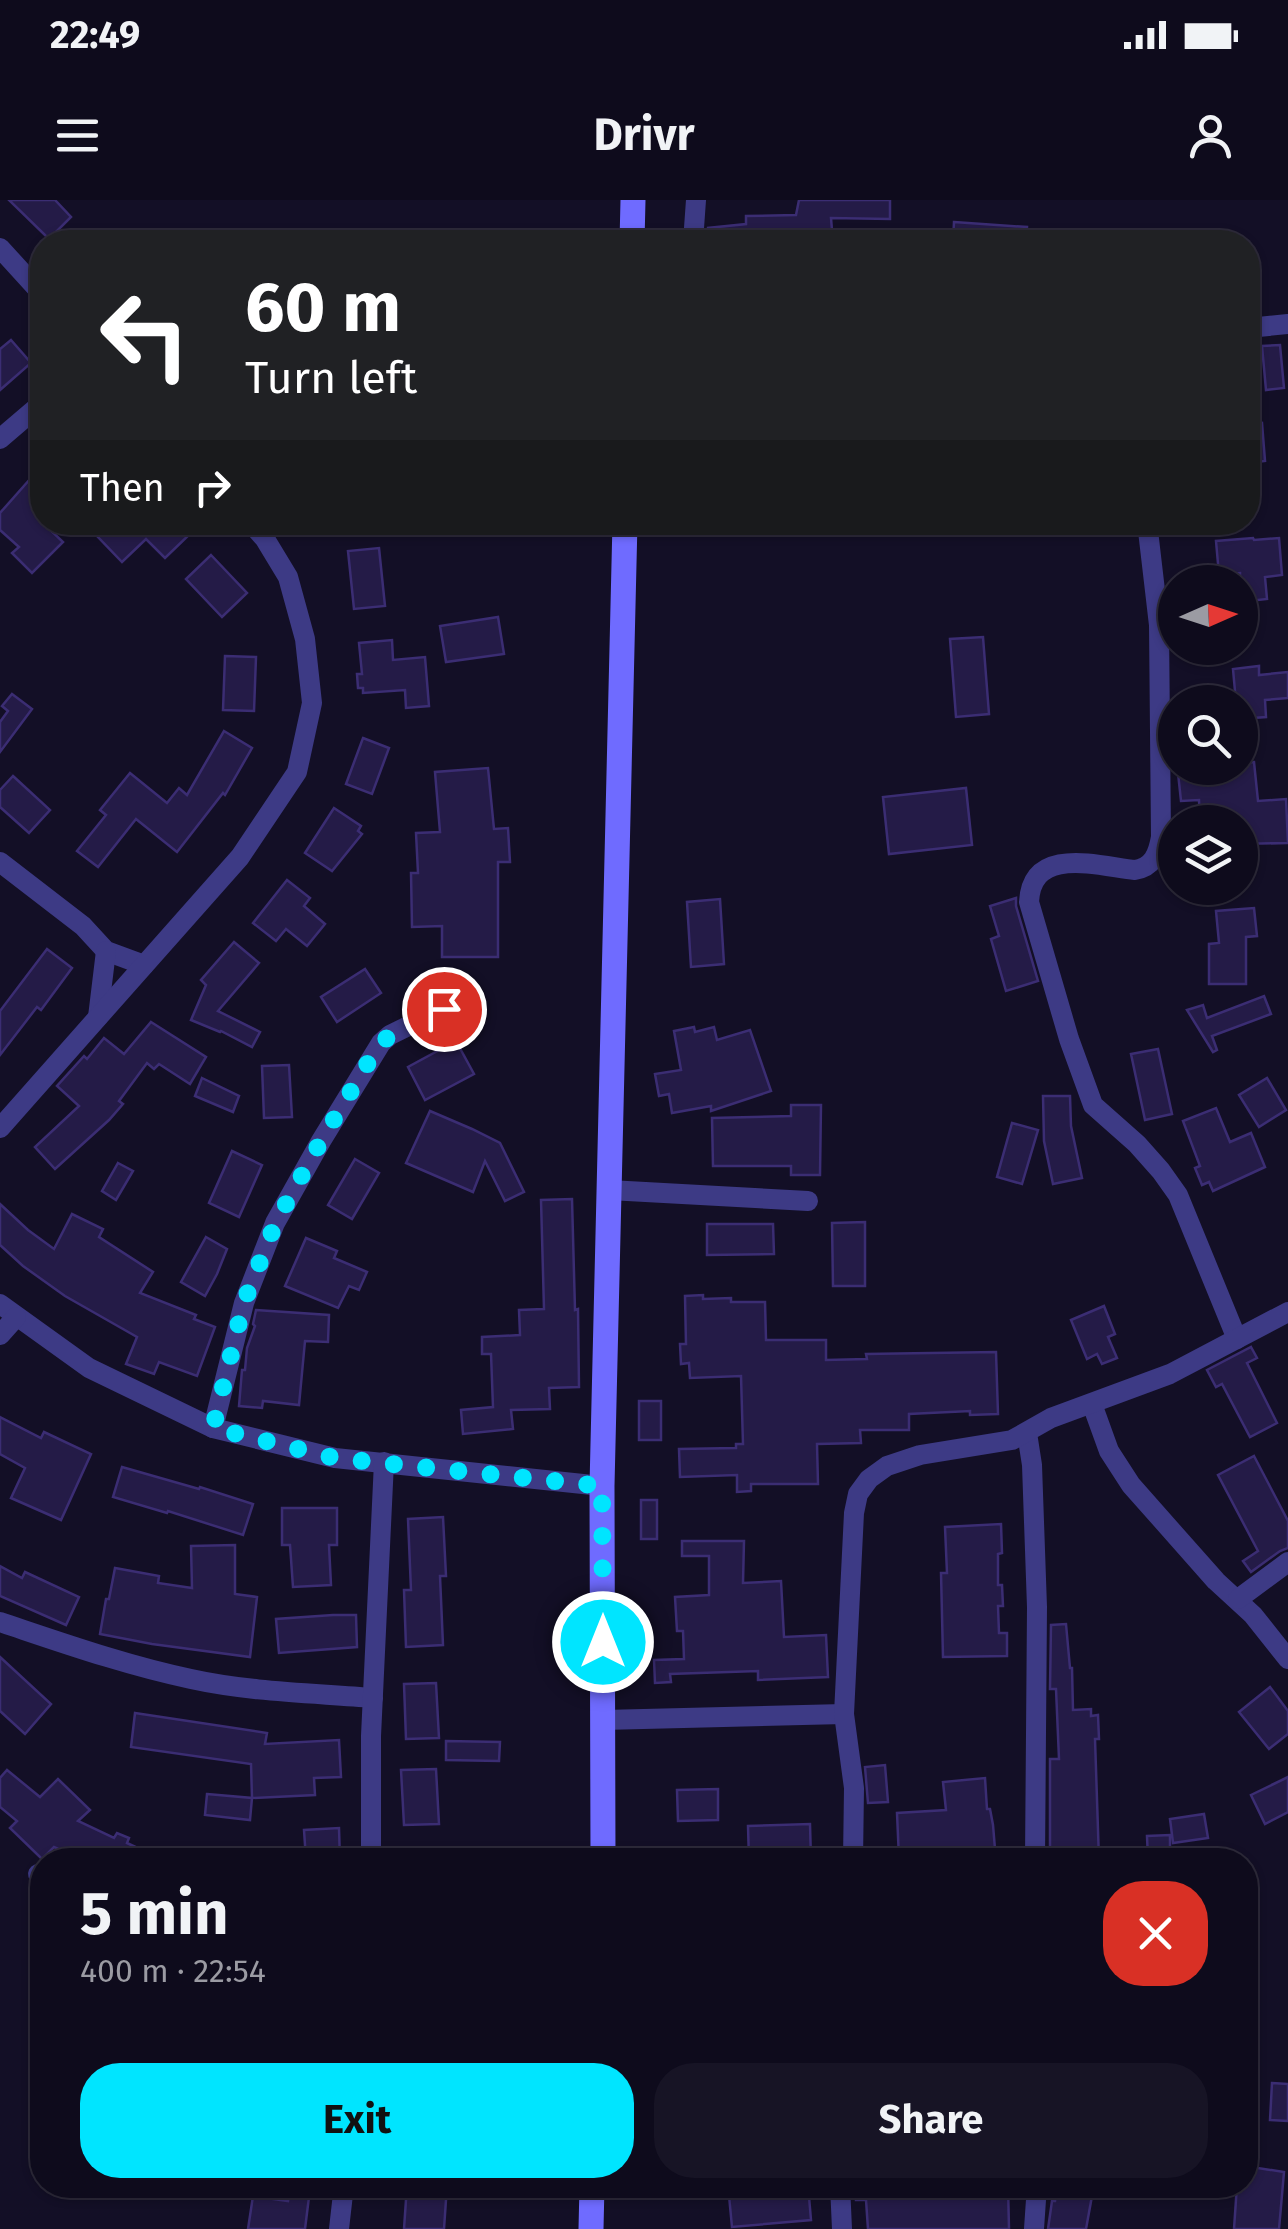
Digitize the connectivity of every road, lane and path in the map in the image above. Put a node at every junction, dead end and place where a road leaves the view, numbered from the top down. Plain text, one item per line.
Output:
1 (634, 200) edge
2 (696, 200) edge
3 (633, 230) edge
4 (694, 230) edge
5 (0, 248) edge
6 (30, 281) edge
7 (1288, 324) edge
8 (1260, 327) edge
9 (30, 414) edge
10 (0, 439) edge
11 (262, 535) edge
12 (625, 535) edge
13 (1149, 535) edge
14 (0, 862) edge
15 (106, 951) junction
16 (144, 965) junction
17 (465, 998) dead end
18 (98, 1017) junction
19 (0, 1128) edge
20 (609, 1190) junction
21 (808, 1201) dead end
22 (8, 1310) edge
23 (1288, 1312) edge
24 (0, 1335) edge
25 (1237, 1340) junction
26 (1092, 1404) junction
27 (213, 1428) junction
28 (1027, 1433) junction
29 (384, 1462) junction
30 (602, 1486) junction
31 (1288, 1562) edge
32 (1238, 1600) junction
33 (0, 1622) edge
34 (1288, 1659) edge
35 (373, 1698) junction
36 (844, 1714) junction
37 (603, 1720) junction
38 (371, 1848) edge
39 (602, 1848) edge
40 (853, 1848) edge
41 (1035, 1848) edge
42 (343, 2198) edge
43 (592, 2198) edge
44 (841, 2198) edge
45 (1036, 2198) edge
46 (339, 2229) edge
47 (591, 2229) edge
48 (842, 2229) edge
49 (1034, 2229) edge

1 - 3 main road
2 - 4 street
5 - 6 street
7 - 8 street
9 - 10 street
11 - 16 street
12 - 20 main road
13 - 25 street
14 - 15 street
15 - 16 street
15 - 18 street
16 - 18 street
17 - 27 street
18 - 19 street
20 - 21 street
20 - 30 main road
22 - 24 street
22 - 27 street
23 - 25 street
25 - 26 street
26 - 28 street
26 - 32 street
27 - 29 street
28 - 36 street
28 - 41 street
29 - 30 street
29 - 35 street
30 - 37 main road
31 - 32 street
32 - 34 street
33 - 35 street
35 - 38 street
36 - 37 street
36 - 40 street
37 - 39 main road
42 - 46 street
43 - 47 main road
44 - 48 street
45 - 49 street

